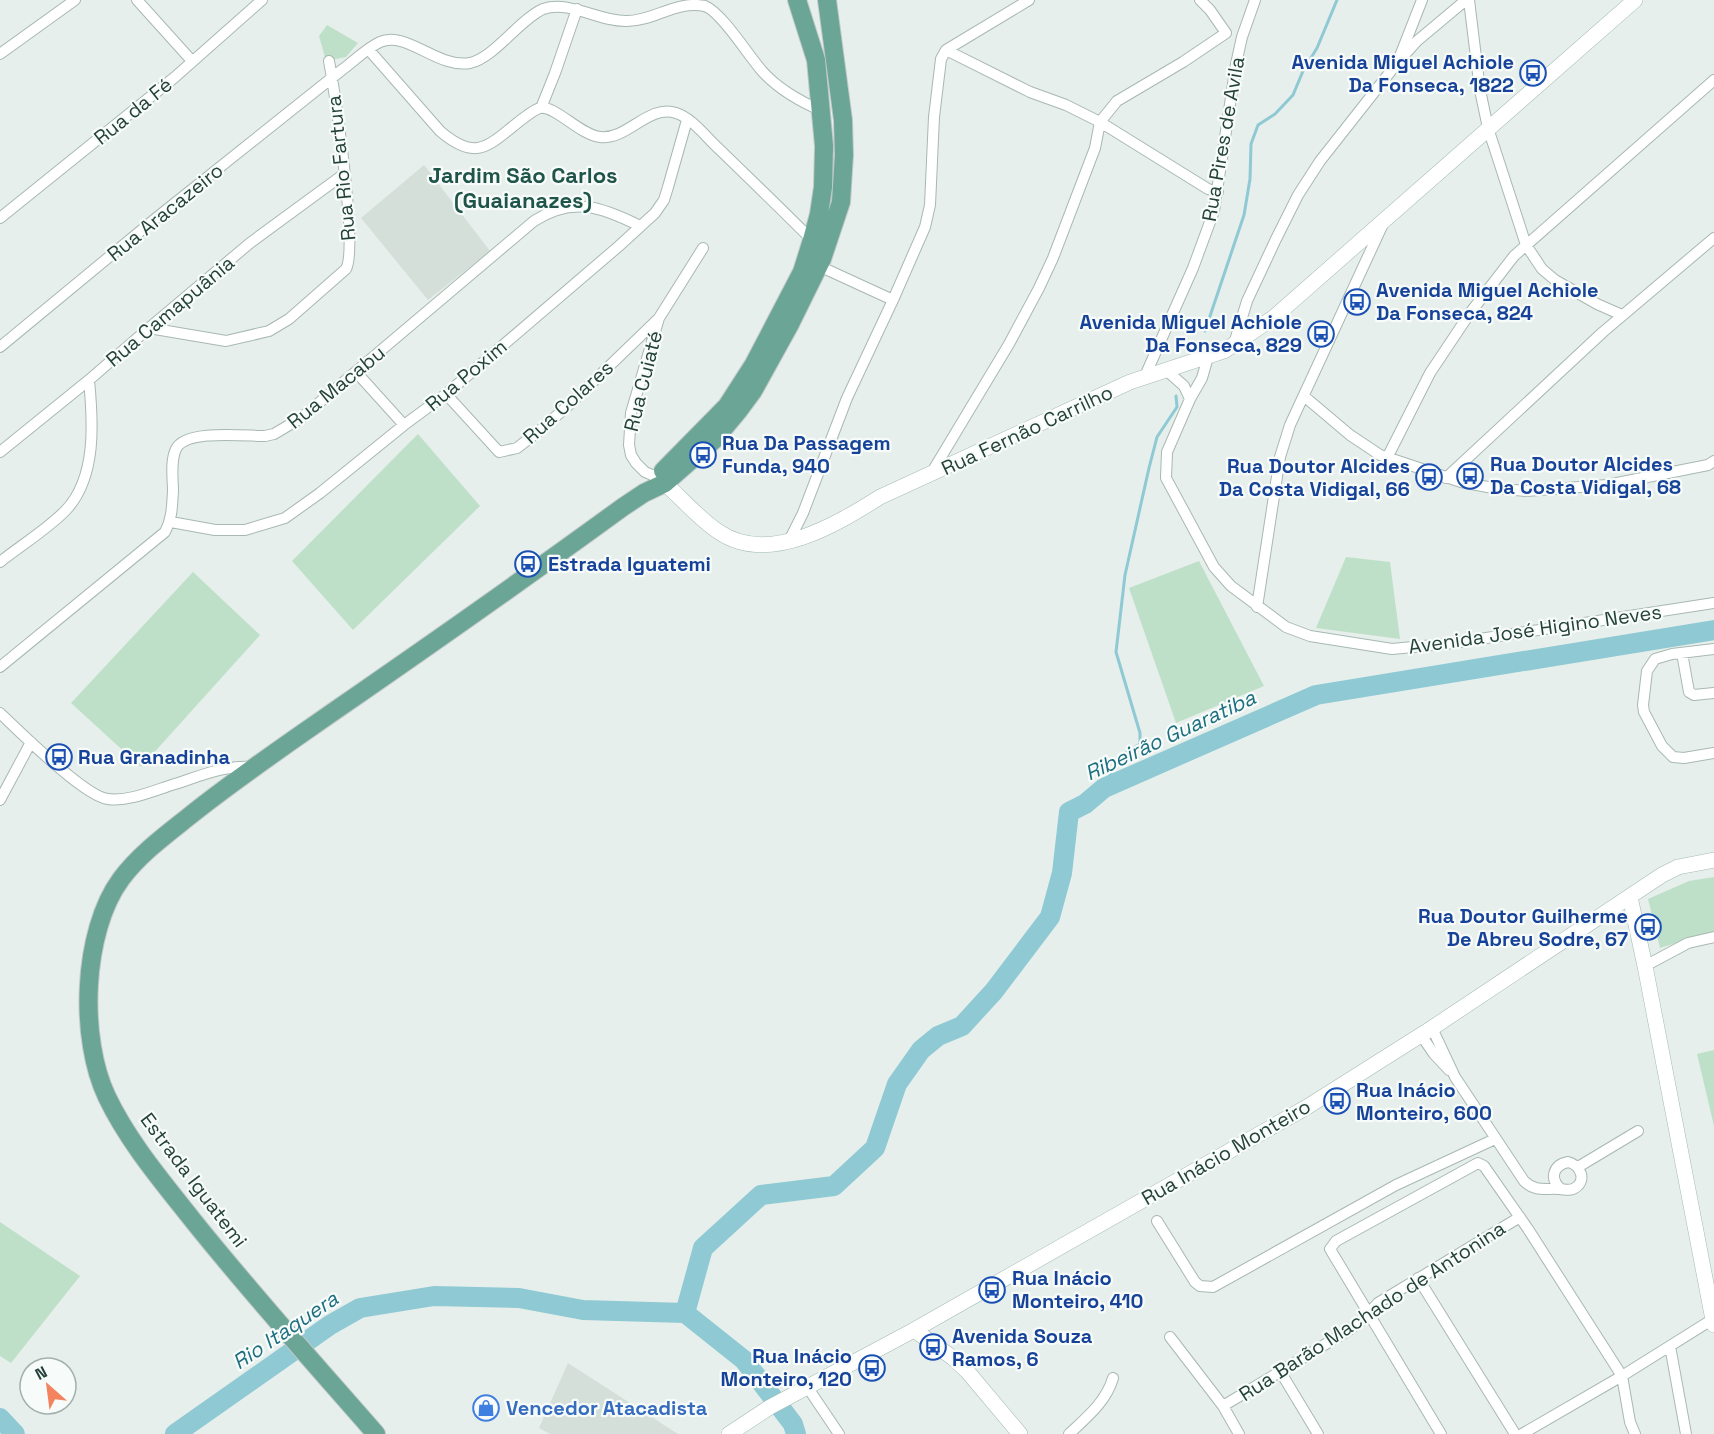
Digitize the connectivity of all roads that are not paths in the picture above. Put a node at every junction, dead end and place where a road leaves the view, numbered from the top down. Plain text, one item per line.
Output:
1 (75, 0) edge
2 (137, 0) edge
3 (262, 0) edge
4 (797, 0) edge
5 (827, 0) edge
6 (1029, 0) edge
7 (1200, 0) edge
8 (1255, 0) edge
9 (1422, 0) edge
10 (1467, 0) edge
11 (1635, 0) edge
12 (577, 9) junction
13 (1226, 33) junction
14 (1242, 37) junction
15 (369, 50) junction
16 (946, 50) junction
17 (0, 54) edge
18 (192, 61) junction
19 (329, 61) dead end
20 (1398, 62) junction
21 (332, 79) junction
22 (1714, 80) edge
23 (541, 108) junction
24 (822, 111) junction
25 (687, 120) junction
26 (1100, 122) junction
27 (1488, 128) junction
28 (344, 174) junction
29 (1218, 192) junction
30 (0, 218) edge
31 (1384, 221) junction
32 (640, 226) junction
33 (1714, 238) edge
34 (812, 240) junction
35 (1526, 245) junction
36 (703, 248) dead end
37 (819, 266) junction
38 (893, 300) junction
39 (1622, 315) junction
40 (659, 318) junction
41 (149, 328) junction
42 (1234, 344) junction
43 (0, 347) edge
44 (1208, 357) junction
45 (1166, 370) junction
46 (357, 373) junction
47 (1145, 376) junction
48 (89, 380) junction
49 (446, 394) junction
50 (1305, 397) junction
51 (1190, 399) junction
52 (404, 425) junction
53 (0, 452) edge
54 (1387, 458) junction
55 (1712, 463) edge
56 (932, 474) junction
57 (1446, 478) junction
58 (661, 480) junction
59 (171, 522) junction
60 (789, 541) junction
61 (0, 562) edge
62 (1714, 603) edge
63 (1257, 606) junction
64 (1714, 649) edge
65 (1682, 653) junction
66 (0, 667) edge
67 (1714, 693) edge
68 (0, 713) edge
69 (32, 742) junction
70 (1714, 753) edge
71 (252, 767) junction
72 (0, 800) edge
73 (1714, 860) edge
74 (1630, 897) junction
75 (1714, 937) edge
76 (1645, 966) junction
77 (1426, 1031) junction
78 (1638, 1131) dead end
79 (1495, 1139) junction
80 (1578, 1167) junction
81 (1561, 1189) junction
82 (1520, 1217) junction
83 (1156, 1221) dead end
84 (1418, 1278) junction
85 (1368, 1313) junction
86 (1714, 1322) edge
87 (914, 1330) junction
88 (1170, 1337) dead end
89 (1670, 1346) junction
90 (1280, 1371) junction
91 (1622, 1376) junction
92 (1113, 1378) dead end
93 (808, 1388) junction
94 (1223, 1406) junction
95 (376, 1434) edge
96 (729, 1434) edge
97 (839, 1434) edge
98 (1020, 1434) edge
99 (1069, 1434) edge
100 (1239, 1434) edge
101 (1318, 1434) edge
102 (1441, 1434) edge
103 (1515, 1434) edge
104 (1522, 1434) edge
105 (1635, 1434) edge
106 (1686, 1434) edge

1 - 17 street
2 - 18 street
3 - 18 street, Rua da Fé
4 - 24 main road
5 - 37 main road
6 - 16 street
7 - 13 street
8 - 14 street, Rua Pires de Avila
9 - 20 street
10 - 20 street
10 - 27 street
11 - 27 street, Rua Fernão Carrilho
12 - 15 street, Rua Aracazeiro
12 - 23 street
12 - 24 street, Rua Aracazeiro
13 - 14 street
13 - 26 street
14 - 29 street, Rua Pires de Avila
15 - 21 street, Rua Aracazeiro
15 - 23 street
16 - 26 street
16 - 38 street
18 - 30 street, Rua da Fé
19 - 21 street, Rua Rio Fartura
20 - 42 street
21 - 28 street, Rua Rio Fartura
21 - 43 street, Rua Aracazeiro
22 - 35 street
23 - 25 street
24 - 34 main road
25 - 32 street, Rua Poxim
25 - 34 street
26 - 29 street
26 - 56 street
27 - 31 street, Rua Fernão Carrilho
27 - 35 street
28 - 41 street, Rua Camapuânia
28 - 41 street, Rua Rio Fartura
29 - 47 street, Rua Pires de Avila
31 - 42 street, Rua Fernão Carrilho
31 - 50 street
32 - 46 street, Rua Macabu
32 - 49 street, Rua Poxim
33 - 39 street
34 - 58 main road
35 - 39 street
35 - 54 street
36 - 40 street, Rua Cuiaté
37 - 38 street
37 - 58 main road
38 - 60 street
39 - 57 street
40 - 49 street, Rua Colares
40 - 58 street, Rua Cuiaté
41 - 48 street, Rua Camapuânia
42 - 44 street, Rua Fernão Carrilho
44 - 45 street, Rua Fernão Carrilho
44 - 51 street, Avenida José Higino Neves
45 - 47 street, Rua Fernão Carrilho
45 - 51 street
46 - 52 street
46 - 59 street, Rua Macabu
47 - 56 street, Rua Fernão Carrilho
48 - 53 street, Rua Camapuânia
48 - 61 street
49 - 52 street, Rua Poxim
50 - 54 street
50 - 63 street
51 - 63 street, Avenida José Higino Neves
52 - 59 street, Rua Poxim
54 - 57 street
55 - 57 street
56 - 60 street, Rua Fernão Carrilho
58 - 60 street, Rua Fernão Carrilho
58 - 71 main road, Estrada Iguatemi
59 - 66 street
62 - 63 street, Avenida José Higino Neves
64 - 65 street
65 - 67 street
65 - 70 street
68 - 69 street
69 - 71 street
69 - 72 street
71 - 95 main road, Estrada Iguatemi
73 - 74 street, Rua Inácio Monteiro
74 - 76 street
74 - 77 street, Rua Inácio Monteiro
75 - 76 street
76 - 86 street
77 - 79 street
77 - 87 street, Rua Inácio Monteiro
78 - 80 street
79 - 81 street
79 - 83 street
80 - 81 street
80 - 81 street
82 - 84 street, Rua Barão Machado de Antonina
82 - 85 street
82 - 91 street
84 - 85 street, Rua Barão Machado de Antonina
84 - 103 street
85 - 90 street, Rua Barão Machado de Antonina
85 - 102 street
86 - 89 street
87 - 93 street, Rua Inácio Monteiro
87 - 98 street
88 - 94 street
89 - 91 street
89 - 106 street
90 - 94 street, Rua Barão Machado de Antonina
90 - 101 street
91 - 104 street
91 - 105 street
92 - 99 street
93 - 96 street, Rua Inácio Monteiro
93 - 97 street
94 - 100 street

